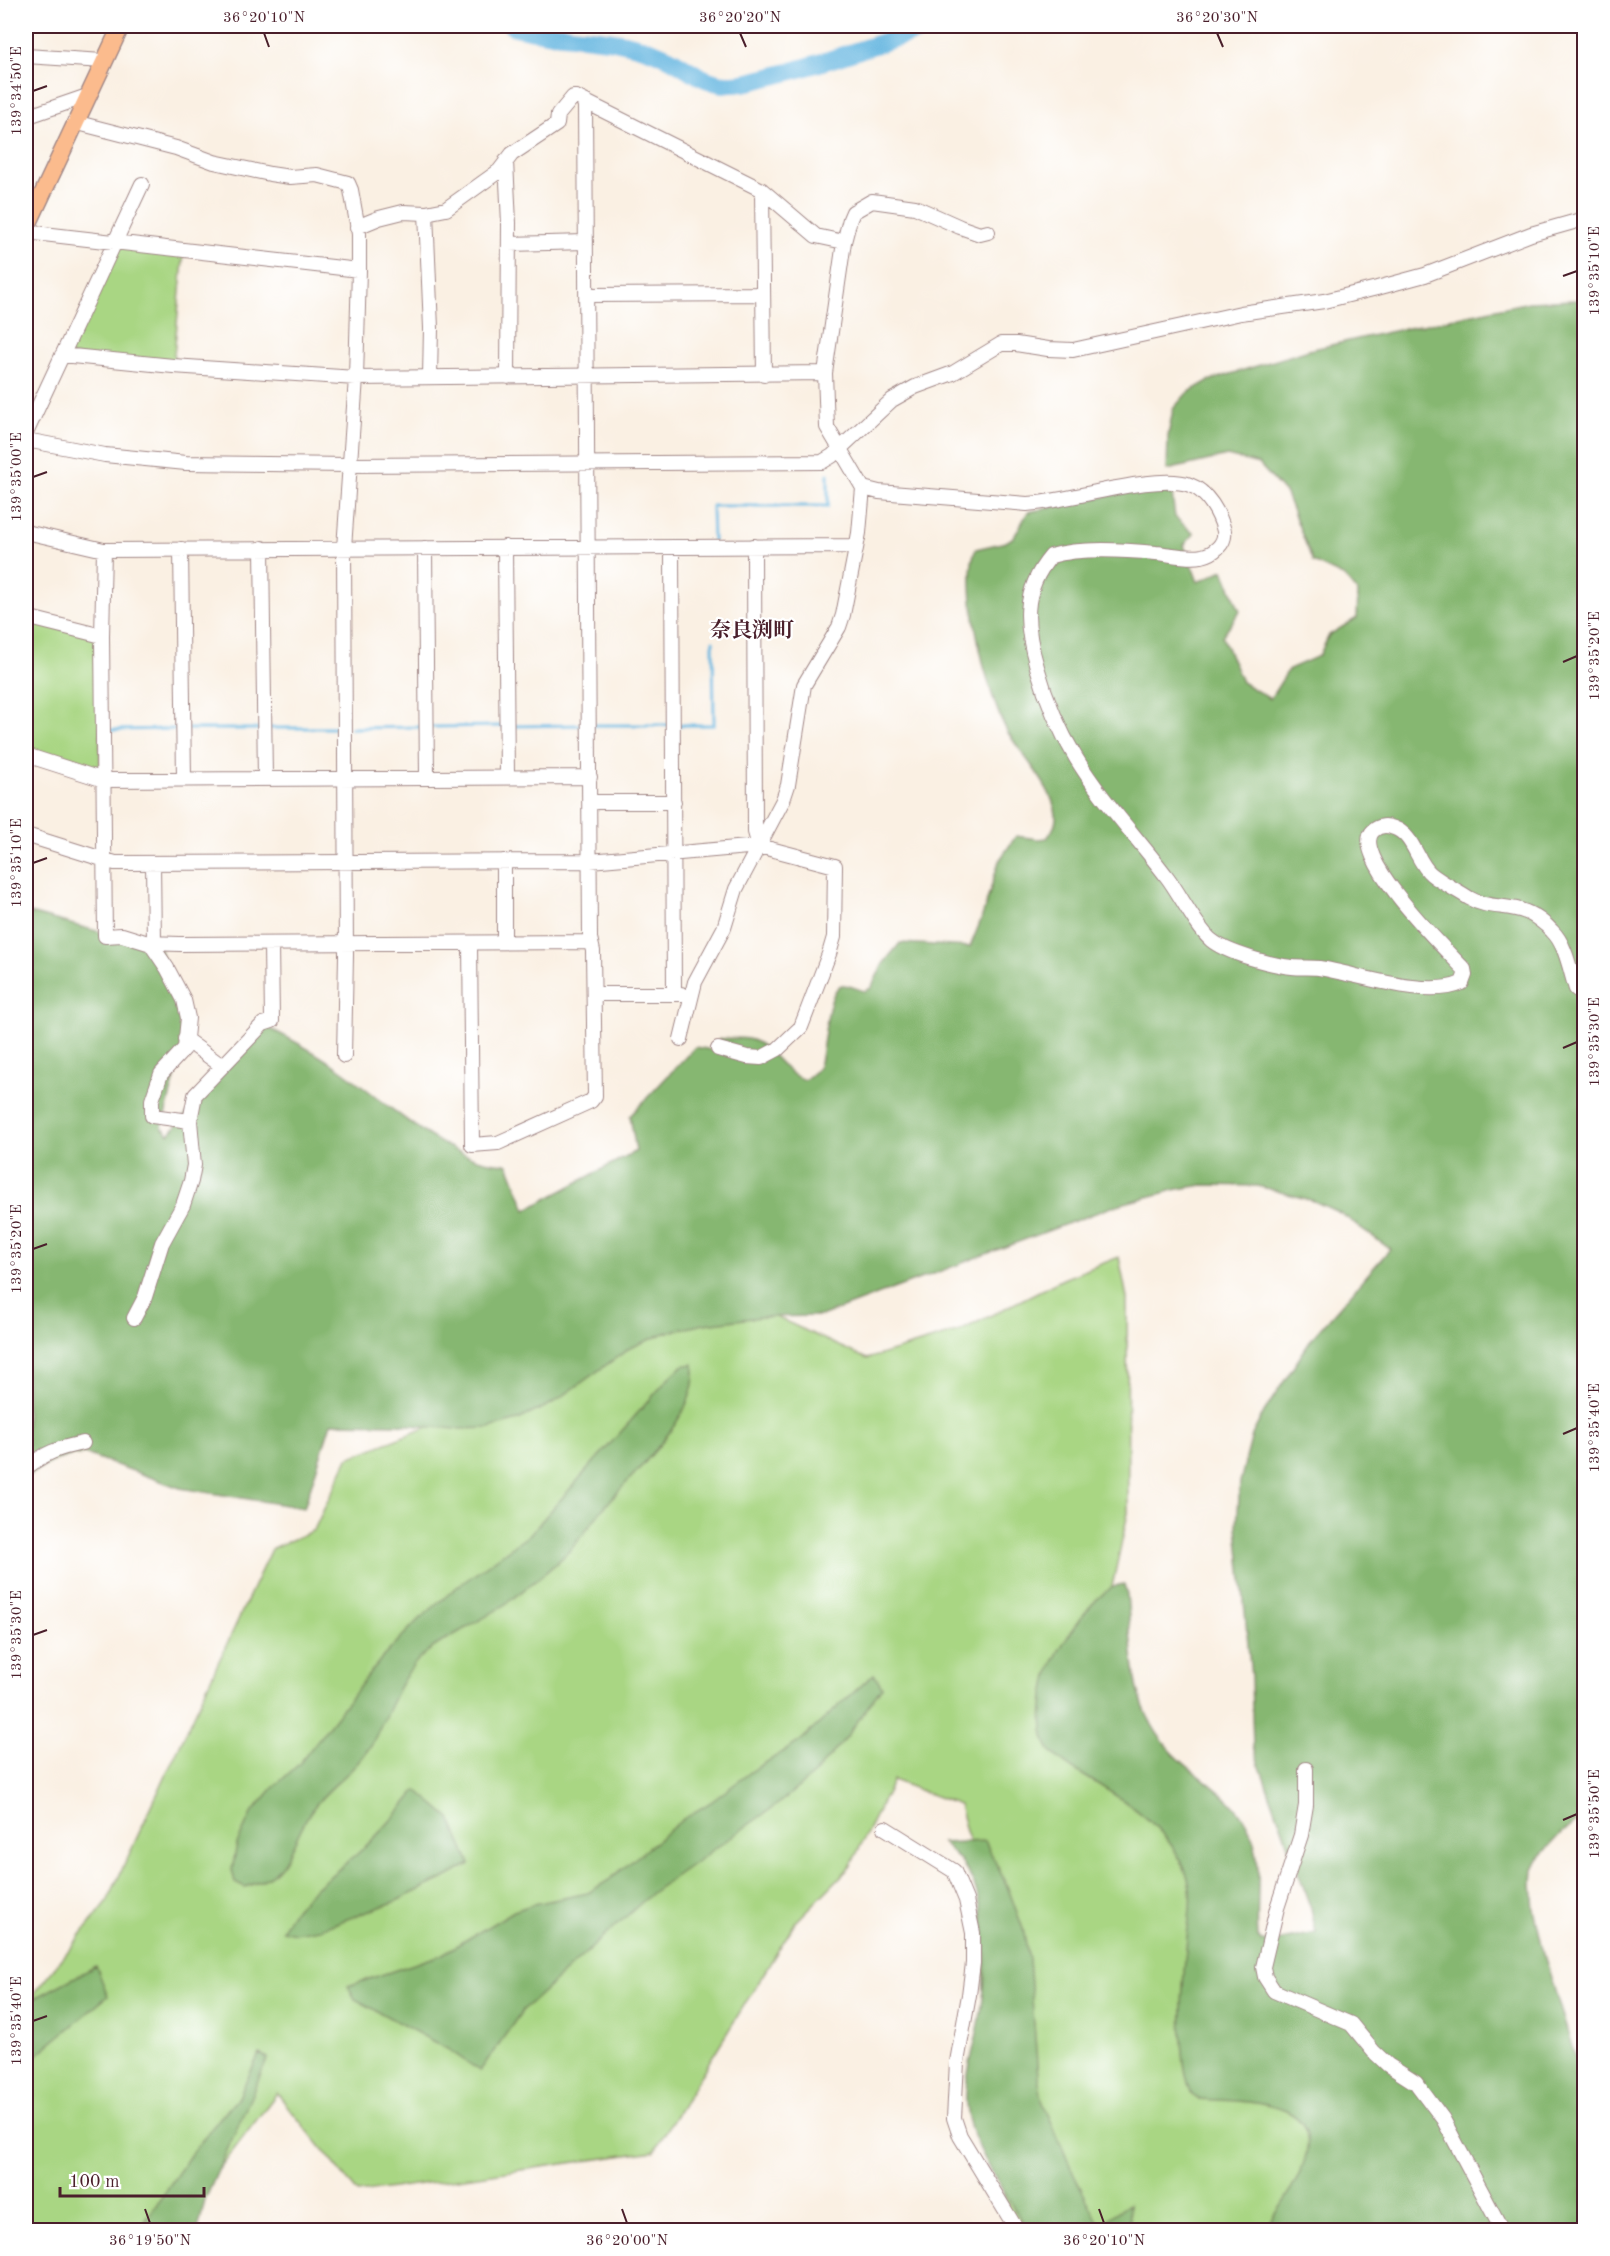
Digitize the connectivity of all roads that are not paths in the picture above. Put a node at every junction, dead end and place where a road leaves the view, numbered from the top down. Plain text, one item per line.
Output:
1 (121, 26) edge
2 (26, 56) edge
3 (103, 62) junction
4 (87, 96) junction
5 (585, 102) junction
6 (26, 117) edge
7 (74, 122) junction
8 (506, 161) junction
9 (142, 184) dead end
10 (762, 190) junction
11 (426, 213) junction
12 (1584, 219) edge
13 (357, 227) junction
14 (26, 231) edge
15 (988, 232) dead end
16 (586, 242) junction
17 (844, 242) junction
18 (115, 243) junction
19 (508, 244) junction
20 (359, 270) junction
21 (763, 294) junction
22 (587, 295) junction
23 (62, 355) junction
24 (825, 374) junction
25 (764, 375) junction
26 (588, 376) junction
27 (430, 377) junction
28 (508, 377) junction
29 (356, 378) junction
30 (26, 433) edge
31 (26, 440) edge
32 (839, 449) junction
33 (588, 462) junction
34 (348, 465) junction
35 (863, 488) junction
36 (26, 532) edge
37 (754, 546) junction
38 (856, 546) junction
39 (589, 547) junction
40 (672, 547) junction
41 (262, 548) junction
42 (344, 548) junction
43 (425, 548) junction
44 (505, 548) junction
45 (181, 549) junction
46 (104, 550) junction
47 (26, 620) edge
48 (102, 636) junction
49 (26, 755) edge
50 (507, 777) junction
51 (590, 777) junction
52 (265, 778) junction
53 (345, 778) junction
54 (427, 778) junction
55 (184, 779) junction
56 (104, 780) junction
57 (674, 801) junction
58 (590, 802) junction
59 (26, 835) edge
60 (759, 846) junction
61 (674, 853) junction
62 (104, 861) junction
63 (504, 861) junction
64 (590, 861) junction
65 (346, 862) junction
66 (153, 863) junction
67 (591, 940) junction
68 (504, 942) junction
69 (152, 943) junction
70 (346, 943) junction
71 (470, 943) junction
72 (271, 944) junction
73 (594, 994) junction
74 (674, 994) junction
75 (692, 994) junction
76 (1584, 994) edge
77 (186, 1039) junction
78 (681, 1039) dead end
79 (718, 1049) dead end
80 (344, 1056) dead end
81 (222, 1066) junction
82 (190, 1121) junction
83 (134, 1318) dead end
84 (83, 1443) dead end
85 (26, 1468) edge
86 (1306, 1769) dead end
87 (885, 1828) dead end
88 (1017, 2230) edge
89 (1502, 2230) edge

1 - 3 main road
2 - 3 street
3 - 4 main road
4 - 6 street
4 - 7 main road
5 - 8 street
5 - 10 street
5 - 16 street
7 - 13 street
7 - 14 main road
8 - 11 street
8 - 19 street
9 - 18 street
10 - 17 street
10 - 21 street
11 - 13 street
11 - 27 street
12 - 32 street
13 - 20 street
14 - 18 street
15 - 17 street
16 - 19 street
16 - 22 street
17 - 24 street
18 - 20 street
18 - 23 street
19 - 28 street
20 - 29 street
21 - 22 street
21 - 25 street
22 - 26 street
23 - 29 street
23 - 30 street
24 - 25 street
24 - 32 street
25 - 26 street
26 - 28 street
26 - 33 street
27 - 28 street
27 - 29 street
29 - 34 street
31 - 34 street
32 - 33 street
32 - 35 street
33 - 34 street
33 - 39 street
34 - 42 street
35 - 38 street
35 - 76 street
36 - 46 street
37 - 38 street
37 - 40 street
37 - 60 street
38 - 60 street
39 - 40 street
39 - 44 street
39 - 51 street
40 - 57 street
41 - 42 street
41 - 45 street
41 - 52 street
42 - 43 street
42 - 53 street
43 - 44 street
43 - 54 street
44 - 50 street
45 - 46 street
45 - 55 street
46 - 48 street
47 - 48 street
48 - 56 street
49 - 56 street
50 - 51 street
50 - 54 street
51 - 58 street
52 - 53 street
52 - 55 street
53 - 54 street
53 - 65 street
55 - 56 street
56 - 62 street
57 - 58 street
57 - 61 street
58 - 64 street
59 - 62 street
60 - 61 street
60 - 75 street
60 - 79 street
61 - 64 street
61 - 74 street
62 - 66 street
62 - 69 street
63 - 64 street
63 - 65 street
63 - 68 street
64 - 67 street
65 - 66 street
65 - 70 street
66 - 69 street
67 - 68 street
67 - 73 street
68 - 71 street
69 - 72 street
69 - 77 street
70 - 71 street
70 - 72 street
70 - 80 street
71 - 73 street
72 - 81 street
73 - 74 street
74 - 75 street
75 - 78 street
77 - 81 street
77 - 82 street
81 - 82 street
82 - 83 street
84 - 85 street
86 - 89 street
87 - 88 street

